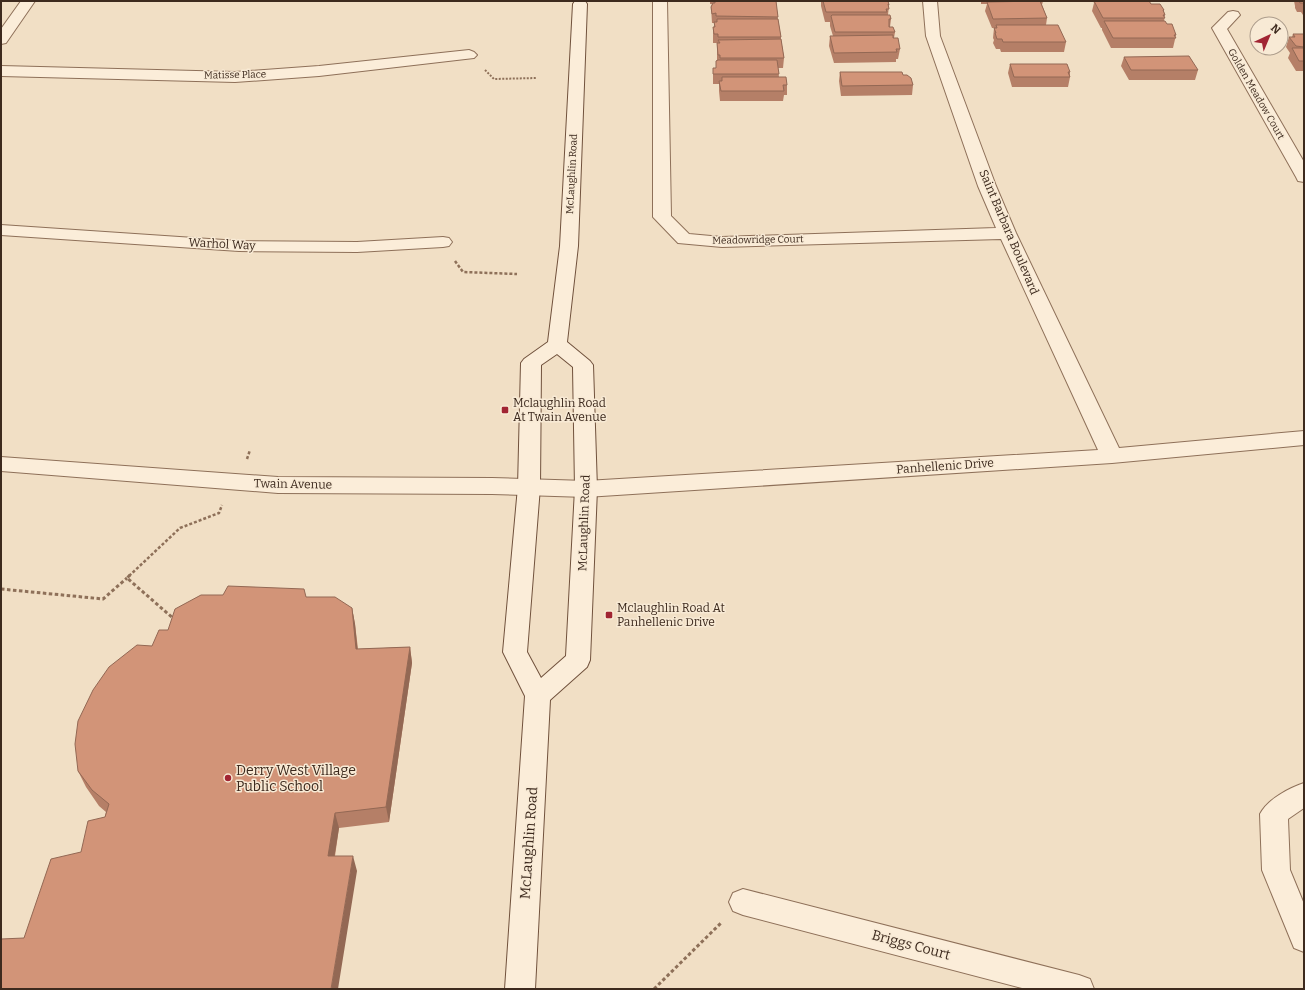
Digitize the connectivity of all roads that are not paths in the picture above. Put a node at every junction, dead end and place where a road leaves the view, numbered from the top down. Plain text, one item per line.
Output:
1 (28, 1) edge
2 (660, 1) edge
3 (930, 1) edge
4 (580, 2) edge
5 (1233, 15) dead end
6 (1, 40) edge
7 (469, 55) road end
8 (1, 71) edge
9 (1304, 177) edge
10 (1, 230) edge
11 (1007, 233) junction
12 (443, 242) road end
13 (557, 344) junction
14 (1304, 438) edge
15 (1112, 456) junction
16 (1, 464) edge
17 (529, 487) junction
18 (586, 489) junction
19 (538, 696) junction
20 (1304, 794) edge
21 (743, 902) road end
22 (1304, 939) edge
23 (520, 989) edge
24 (1079, 989) edge

1 - 6 street
2 - 11 street, Meadowridge Court
3 - 11 street, Saint Barbara Boulevard
4 - 13 street, McLaughlin Road
5 - 9 street, Golden Meadow Court
7 - 8 street, Matisse Place
10 - 12 street, Warhol Way
11 - 15 street, Saint Barbara Boulevard
13 - 17 street
13 - 18 street, McLaughlin Road
14 - 15 street, Panhellenic Drive
15 - 18 street, Panhellenic Drive
16 - 17 street, Twain Avenue
17 - 18 street, Twain Avenue
17 - 19 street
18 - 19 street, McLaughlin Road
19 - 23 street, McLaughlin Road
20 - 22 street
21 - 24 street, Briggs Court

